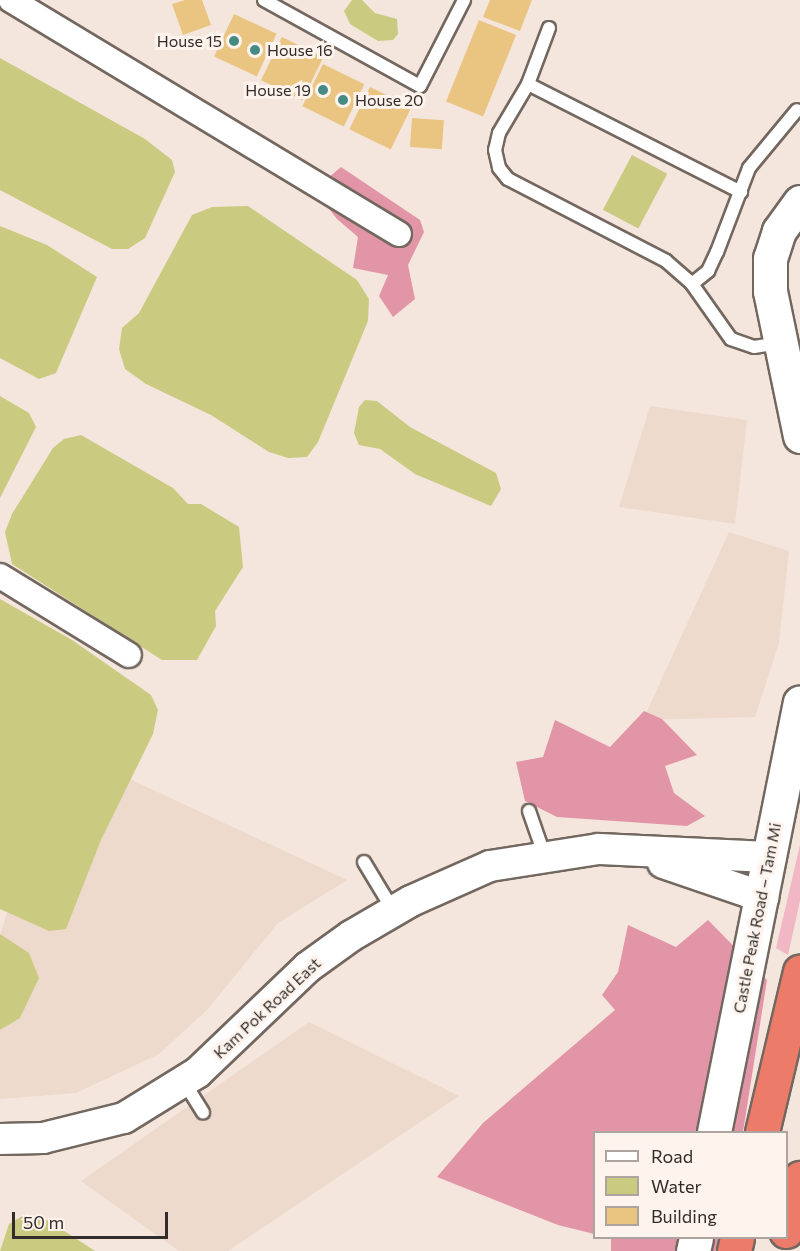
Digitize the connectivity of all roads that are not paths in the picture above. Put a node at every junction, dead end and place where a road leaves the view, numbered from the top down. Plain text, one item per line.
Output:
1 (11, 0) edge
2 (264, 0) edge
3 (461, 1) edge
4 (549, 28) dead end
5 (528, 84) junction
6 (797, 110) dead end
7 (741, 192) junction
8 (800, 202) edge
9 (399, 234) dead end
10 (692, 284) junction
11 (781, 342) junction
12 (800, 436) edge
13 (0, 576) edge
14 (129, 655) dead end
15 (800, 703) edge
16 (529, 811) dead end
17 (554, 853) junction
18 (769, 857) junction
19 (364, 862) dead end
20 (763, 897) junction
21 (393, 911) junction
22 (800, 971) edge
23 (184, 1082) junction
24 (203, 1113) dead end
25 (714, 1131) edge
26 (762, 1131) edge
27 (0, 1139) edge
28 (800, 1178) edge
29 (788, 1223) edge

1 - 9 street
2 - 3 lane
4 - 5 lane
5 - 7 lane
5 - 10 lane
6 - 7 lane
7 - 10 lane
8 - 11 main road
10 - 11 lane
11 - 12 main road
13 - 14 street
15 - 18 main road, Castle Peak Road – Tam Mi
16 - 17 lane
17 - 18 street, Kam Pok Road East
17 - 20 street, Kam Pok Road East
17 - 21 street, Kam Pok Road East
18 - 20 main road, Castle Peak Road – Tam Mi
19 - 21 lane
20 - 25 main road, Castle Peak Road – Tam Mi
21 - 23 street, Kam Pok Road East
22 - 26 highway
23 - 24 lane
23 - 27 street, Kam Pok Road East
28 - 29 highway

